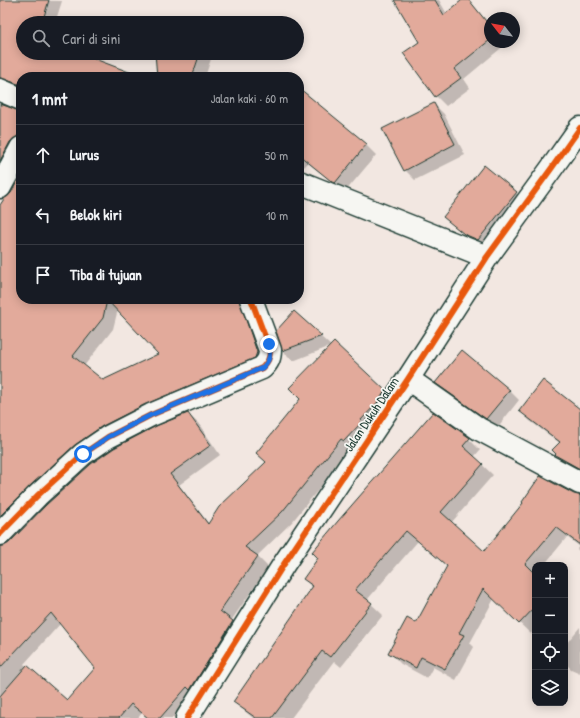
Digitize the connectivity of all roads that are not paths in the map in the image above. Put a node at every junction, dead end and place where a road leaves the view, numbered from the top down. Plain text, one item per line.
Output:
1 (0, 90) edge
2 (16, 97) edge
3 (580, 128) edge
4 (16, 157) edge
5 (304, 184) edge
6 (0, 187) edge
7 (487, 257) junction
8 (253, 304) edge
9 (408, 380) junction
10 (580, 483) edge
11 (0, 534) edge
12 (188, 718) edge

1 - 2 street
3 - 7 street, Jalan Dukuh Dalam
4 - 6 street
5 - 7 street
7 - 9 street, Jalan Dukuh Dalam
8 - 11 street
9 - 10 street
9 - 12 street, Jalan Dukuh Dalam

